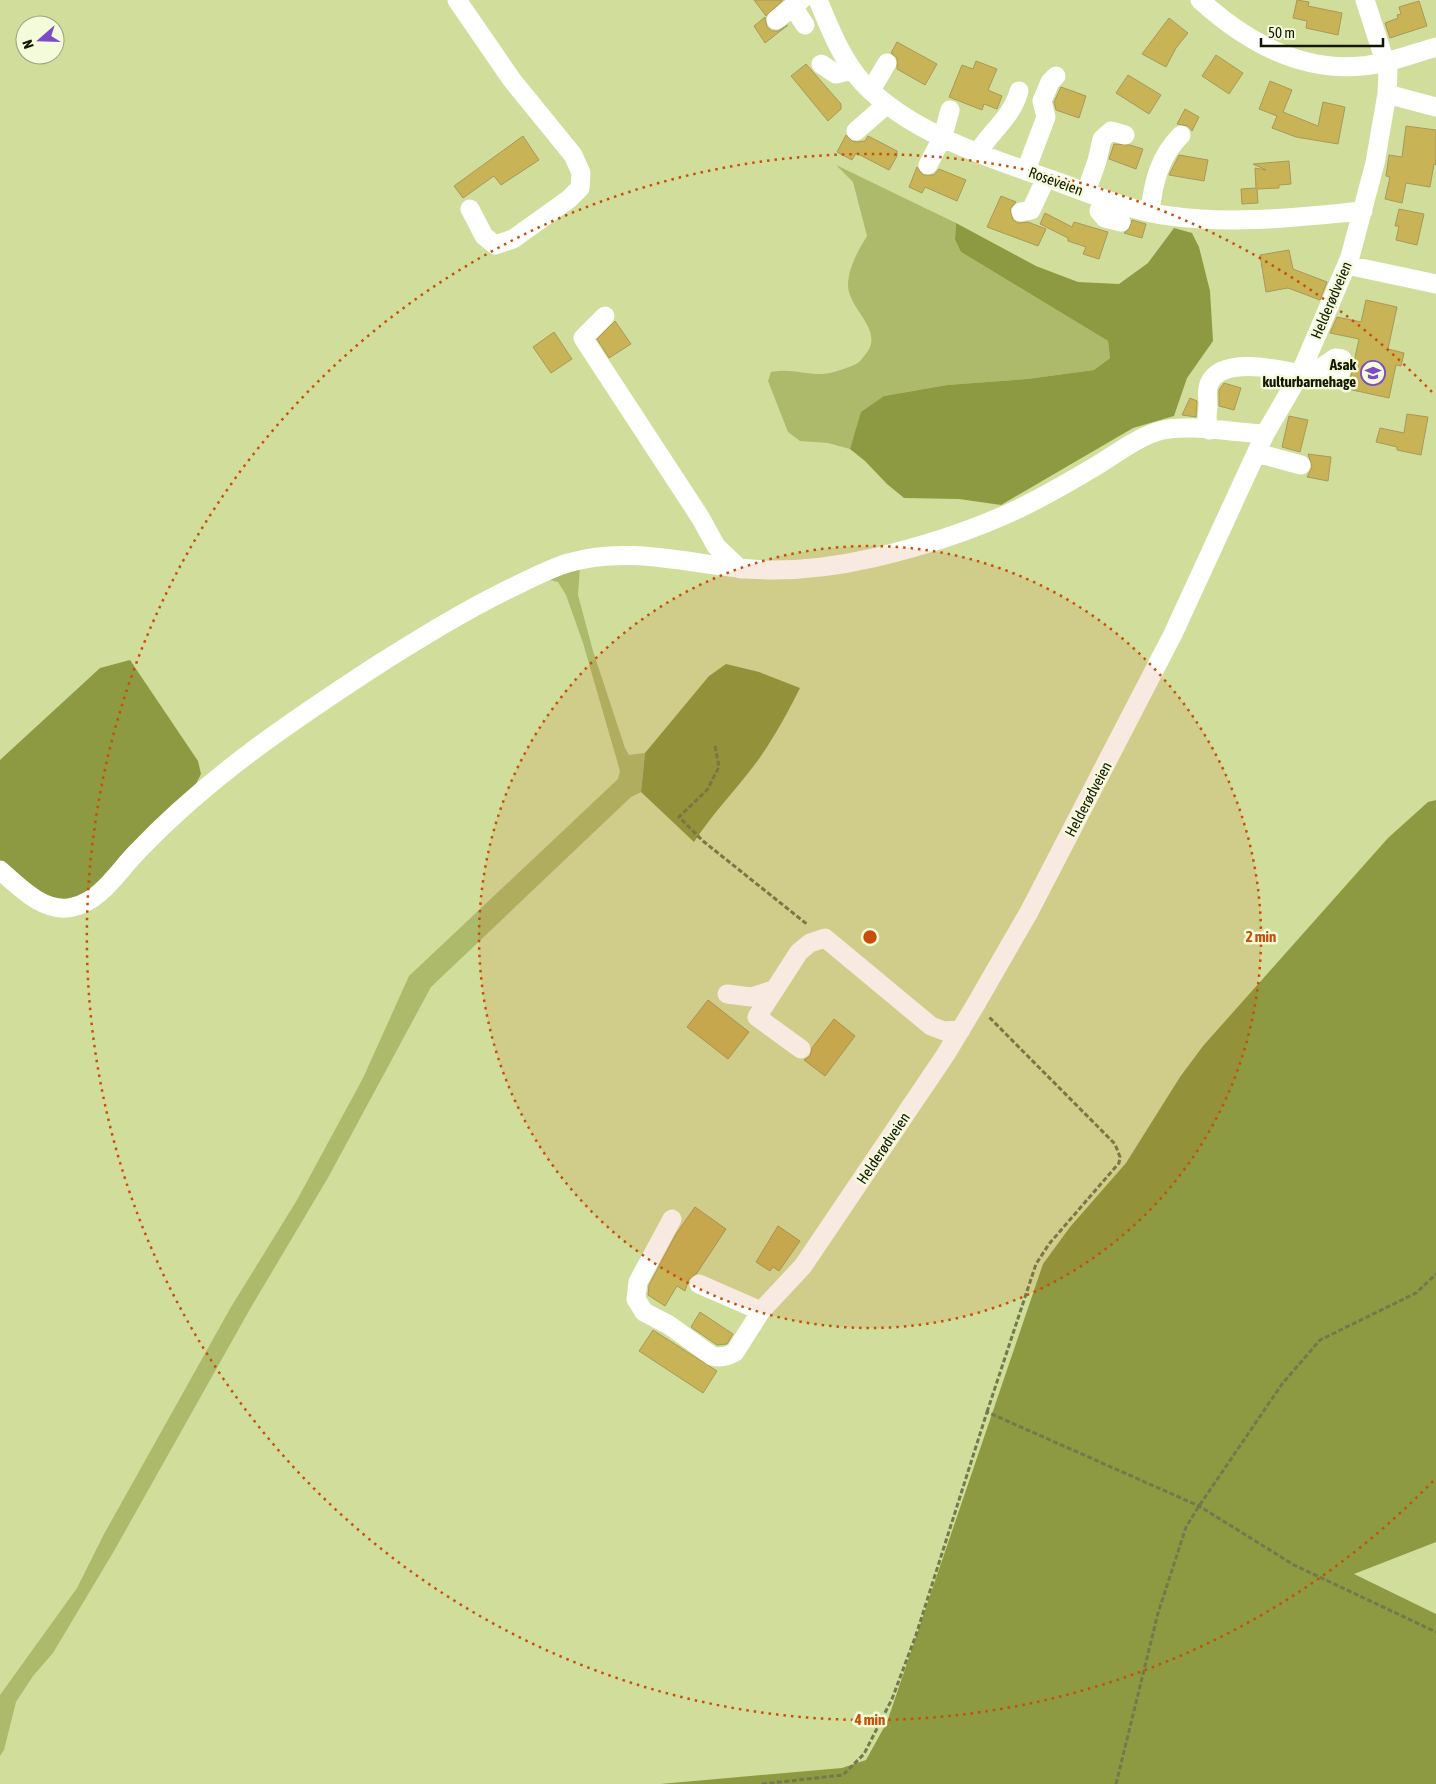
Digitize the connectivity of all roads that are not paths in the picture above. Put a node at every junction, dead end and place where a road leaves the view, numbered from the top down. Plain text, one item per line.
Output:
1 (457, 0) edge
2 (818, 0) edge
3 (1200, 0) edge
4 (1365, 0) edge
5 (797, 3) edge
6 (776, 20) dead end
7 (805, 25) dead end
8 (1436, 47) edge
9 (1386, 62) junction
10 (887, 63) dead end
11 (821, 64) dead end
12 (853, 70) junction
13 (1056, 76) dead end
14 (871, 90) junction
15 (1019, 91) dead end
16 (1387, 94) junction
17 (887, 104) junction
18 (1436, 107) edge
19 (950, 110) dead end
20 (856, 131) dead end
21 (1125, 135) dead end
22 (1181, 135) dead end
23 (943, 136) junction
24 (978, 152) junction
25 (928, 166) dead end
26 (1026, 170) junction
27 (1046, 178) junction
28 (1086, 192) junction
29 (1104, 199) junction
30 (470, 209) dead end
31 (1363, 211) junction
32 (1021, 212) dead end
33 (1150, 213) junction
34 (1121, 222) dead end
35 (1347, 265) junction
36 (1436, 284) edge
37 (605, 316) dead end
38 (1304, 372) junction
39 (1209, 430) junction
40 (1266, 434) junction
41 (1257, 453) junction
42 (1301, 465) dead end
43 (740, 568) junction
44 (0, 870) edge
45 (773, 990) junction
46 (727, 994) dead end
47 (961, 1030) junction
48 (800, 1049) dead end
49 (672, 1219) dead end
50 (699, 1284) dead end
51 (761, 1311) junction

1 - 30 street
2 - 12 street, Roseveien
3 - 9 street
4 - 9 street, Helderødveien
5 - 6 street
5 - 7 street
8 - 9 street
9 - 16 street, Helderødveien
10 - 14 street
11 - 12 street
12 - 14 street, Roseveien
13 - 26 street
14 - 17 street, Roseveien
15 - 24 street
16 - 18 street
16 - 31 street, Helderødveien
17 - 20 street
17 - 23 street, Roseveien
19 - 23 street
21 - 28 street
22 - 33 street
23 - 24 street, Roseveien
23 - 25 street
24 - 26 street, Roseveien
26 - 27 street, Roseveien
27 - 28 street, Roseveien
27 - 32 street
28 - 29 street, Roseveien
29 - 33 street, Roseveien
29 - 34 street
31 - 33 street, Roseveien
31 - 35 street, Helderødveien
35 - 36 street
35 - 38 street, Helderødveien
37 - 43 street
38 - 39 street
38 - 40 street, Helderødveien
39 - 40 street
39 - 43 street
40 - 41 street, Helderødveien
41 - 42 street
41 - 47 street, Helderødveien
43 - 44 street
45 - 46 street
45 - 47 street
45 - 48 street
47 - 51 street, Helderødveien
49 - 51 street, Helderødveien
50 - 51 street

